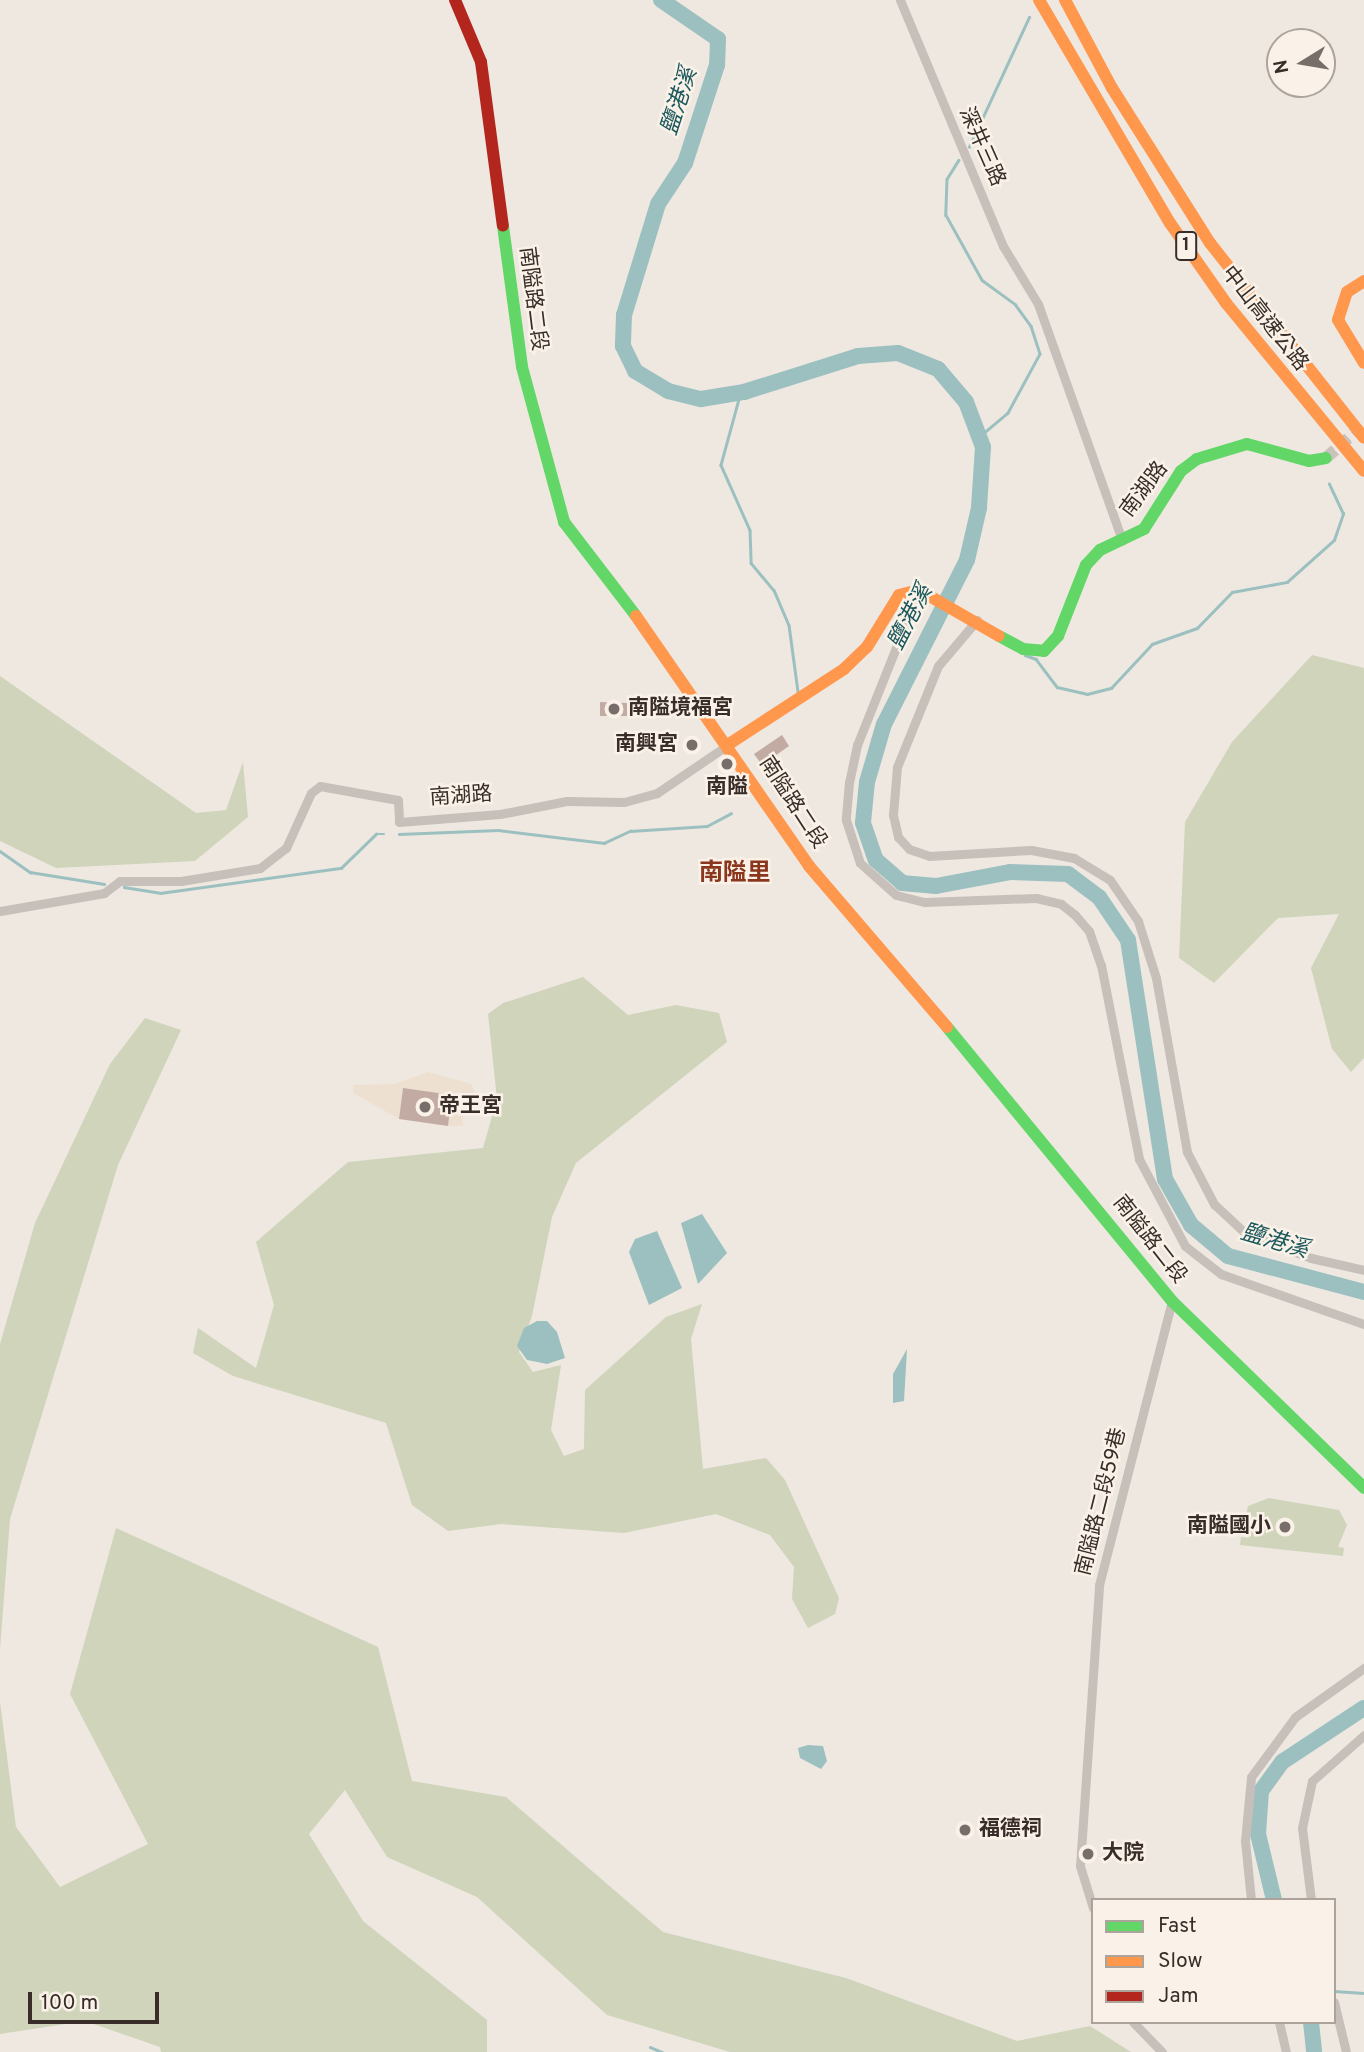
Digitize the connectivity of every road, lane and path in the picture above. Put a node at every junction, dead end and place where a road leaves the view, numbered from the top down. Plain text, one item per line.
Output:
1 (455, 0) edge
2 (900, 0) edge
3 (1039, 0) edge
4 (1065, 0) edge
5 (1364, 281) edge
6 (1364, 363) edge
7 (1364, 438) edge
8 (1326, 458) tunnel mouth
9 (1364, 471) edge
10 (1122, 540) junction
11 (919, 590) junction
12 (978, 619) junction
13 (729, 744) junction
14 (0, 911) edge
15 (1364, 1270) edge
16 (1172, 1301) junction
17 (1364, 1324) edge
18 (1364, 1488) edge
19 (1364, 1668) edge
20 (1364, 1735) edge
21 (1251, 1898) edge
22 (1311, 1898) edge
23 (1091, 1902) edge
24 (1336, 2010) edge
25 (1135, 2024) edge
26 (1279, 2024) edge
27 (1162, 2052) edge
28 (1286, 2052) edge
29 (1346, 2052) edge

1 - 13 main road, 南隘路二段
2 - 10 street, 深井三路
3 - 9 main road, 中山高速公路 / 1
4 - 7 main road, 中山高速公路 / 1
5 - 6 main road
8 - 10 main road, 南湖路
10 - 12 main road, 南湖路
11 - 12 main road
11 - 13 main road, 南湖路
11 - 17 street
12 - 15 street
13 - 14 street, 南湖路
13 - 16 main road, 南隘路二段
16 - 18 main road, 南隘路二段
16 - 23 street, 南隘路二段59巷
19 - 21 street
20 - 22 street
24 - 29 street
25 - 27 street
26 - 28 street

